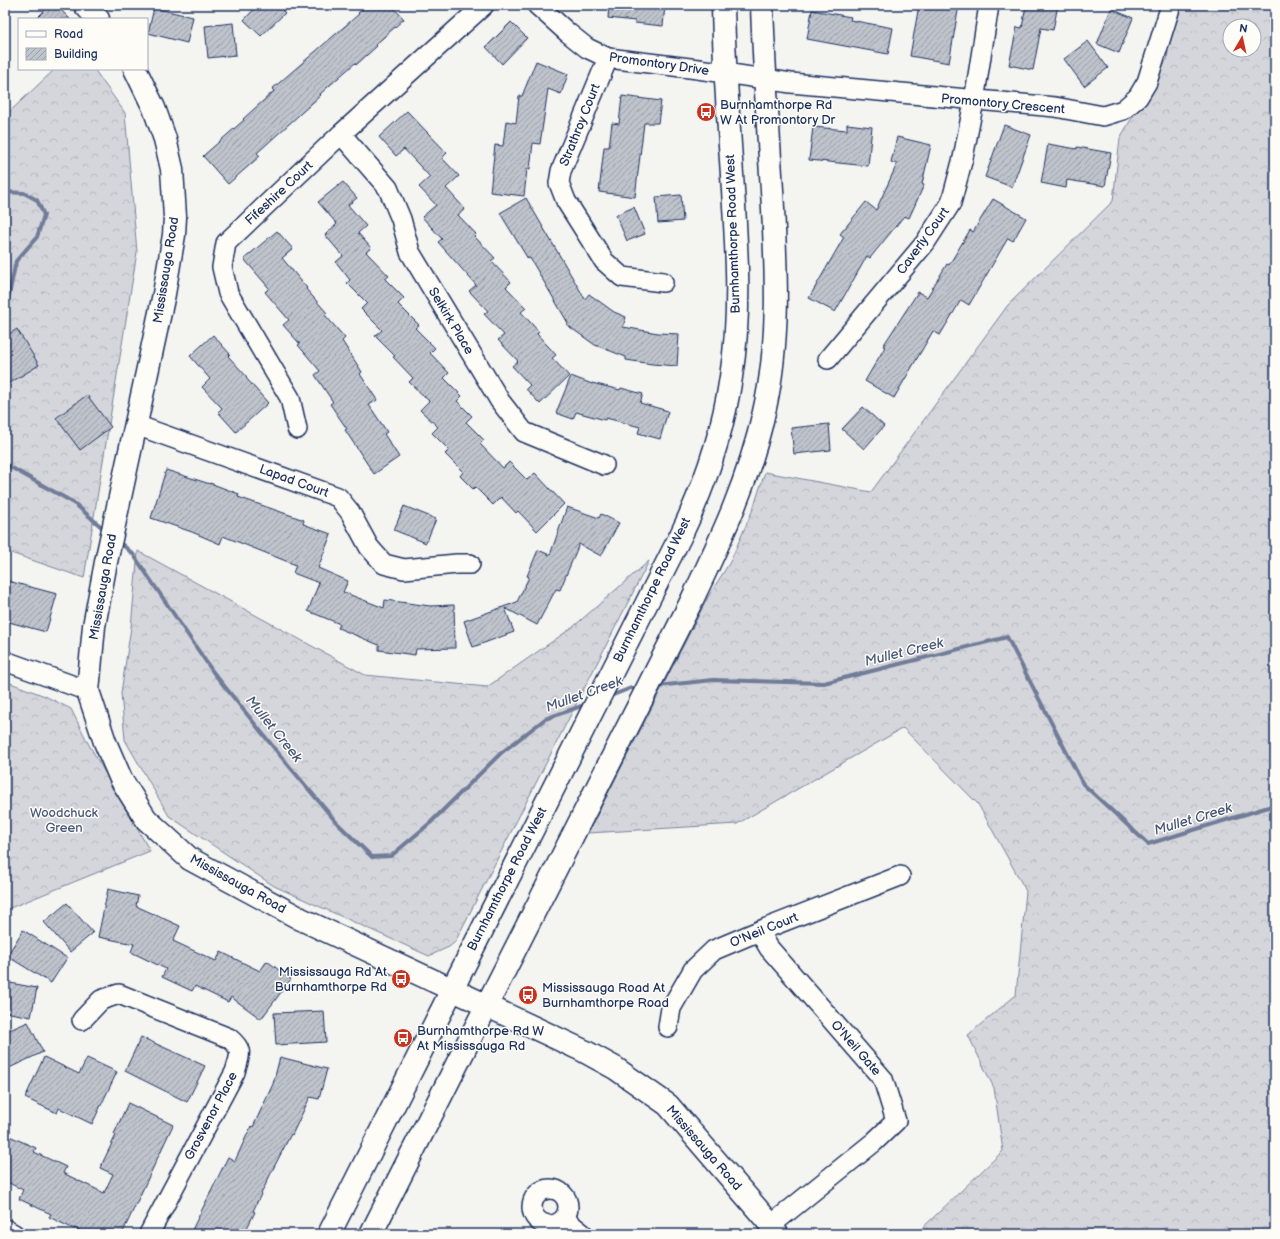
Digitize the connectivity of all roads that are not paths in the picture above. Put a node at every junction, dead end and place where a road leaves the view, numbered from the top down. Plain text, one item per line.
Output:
1 (85, 5) edge
2 (484, 5) edge
3 (537, 5) edge
4 (723, 5) edge
5 (762, 5) edge
6 (989, 5) edge
7 (1171, 5) edge
8 (97, 18) edge
9 (608, 58) junction
10 (135, 70) edge
11 (726, 73) junction
12 (766, 79) junction
13 (974, 101) junction
14 (341, 134) junction
15 (662, 282) dead end
16 (828, 358) dead end
17 (136, 425) junction
18 (297, 429) dead end
19 (604, 465) dead end
20 (470, 564) dead end
21 (5, 661) edge
22 (88, 691) junction
23 (900, 876) dead end
24 (759, 931) junction
25 (452, 989) junction
26 (486, 1005) junction
27 (82, 1020) dead end
28 (668, 1027) dead end
29 (564, 1219) dead end
30 (5, 1229) edge
31 (774, 1230) edge
32 (14, 1234) edge
33 (149, 1234) edge
34 (329, 1234) edge
35 (371, 1234) edge
36 (583, 1234) edge

1 - 8 main road
2 - 14 street, Fifeshire Court
3 - 9 street, Promontory Drive
4 - 11 main road, Burnhamthorpe Road West
5 - 12 main road
6 - 13 street, Caverly Court
7 - 13 street, Promontory Crescent
9 - 11 street, Promontory Drive
9 - 15 street, Strathroy Court
10 - 17 main road, Mississauga Road
11 - 12 street, Promontory Drive
11 - 25 main road, Burnhamthorpe Road West
12 - 13 street, Promontory Crescent
12 - 26 main road
13 - 16 street, Caverly Court
14 - 18 street, Fifeshire Court
14 - 19 street, Selkirk Place
17 - 20 street, Lapad Court
17 - 22 main road, Mississauga Road
21 - 22 street
22 - 25 main road, Mississauga Road
23 - 24 street, O'Neil Court
24 - 28 street, O'Neil Court
24 - 31 street, O'Neil Gate
25 - 26 main road, Mississauga Road
25 - 34 main road, Burnhamthorpe Road West
26 - 31 main road, Mississauga Road
26 - 35 main road
27 - 33 street, Grosvenor Place
29 - 36 street
30 - 32 street

